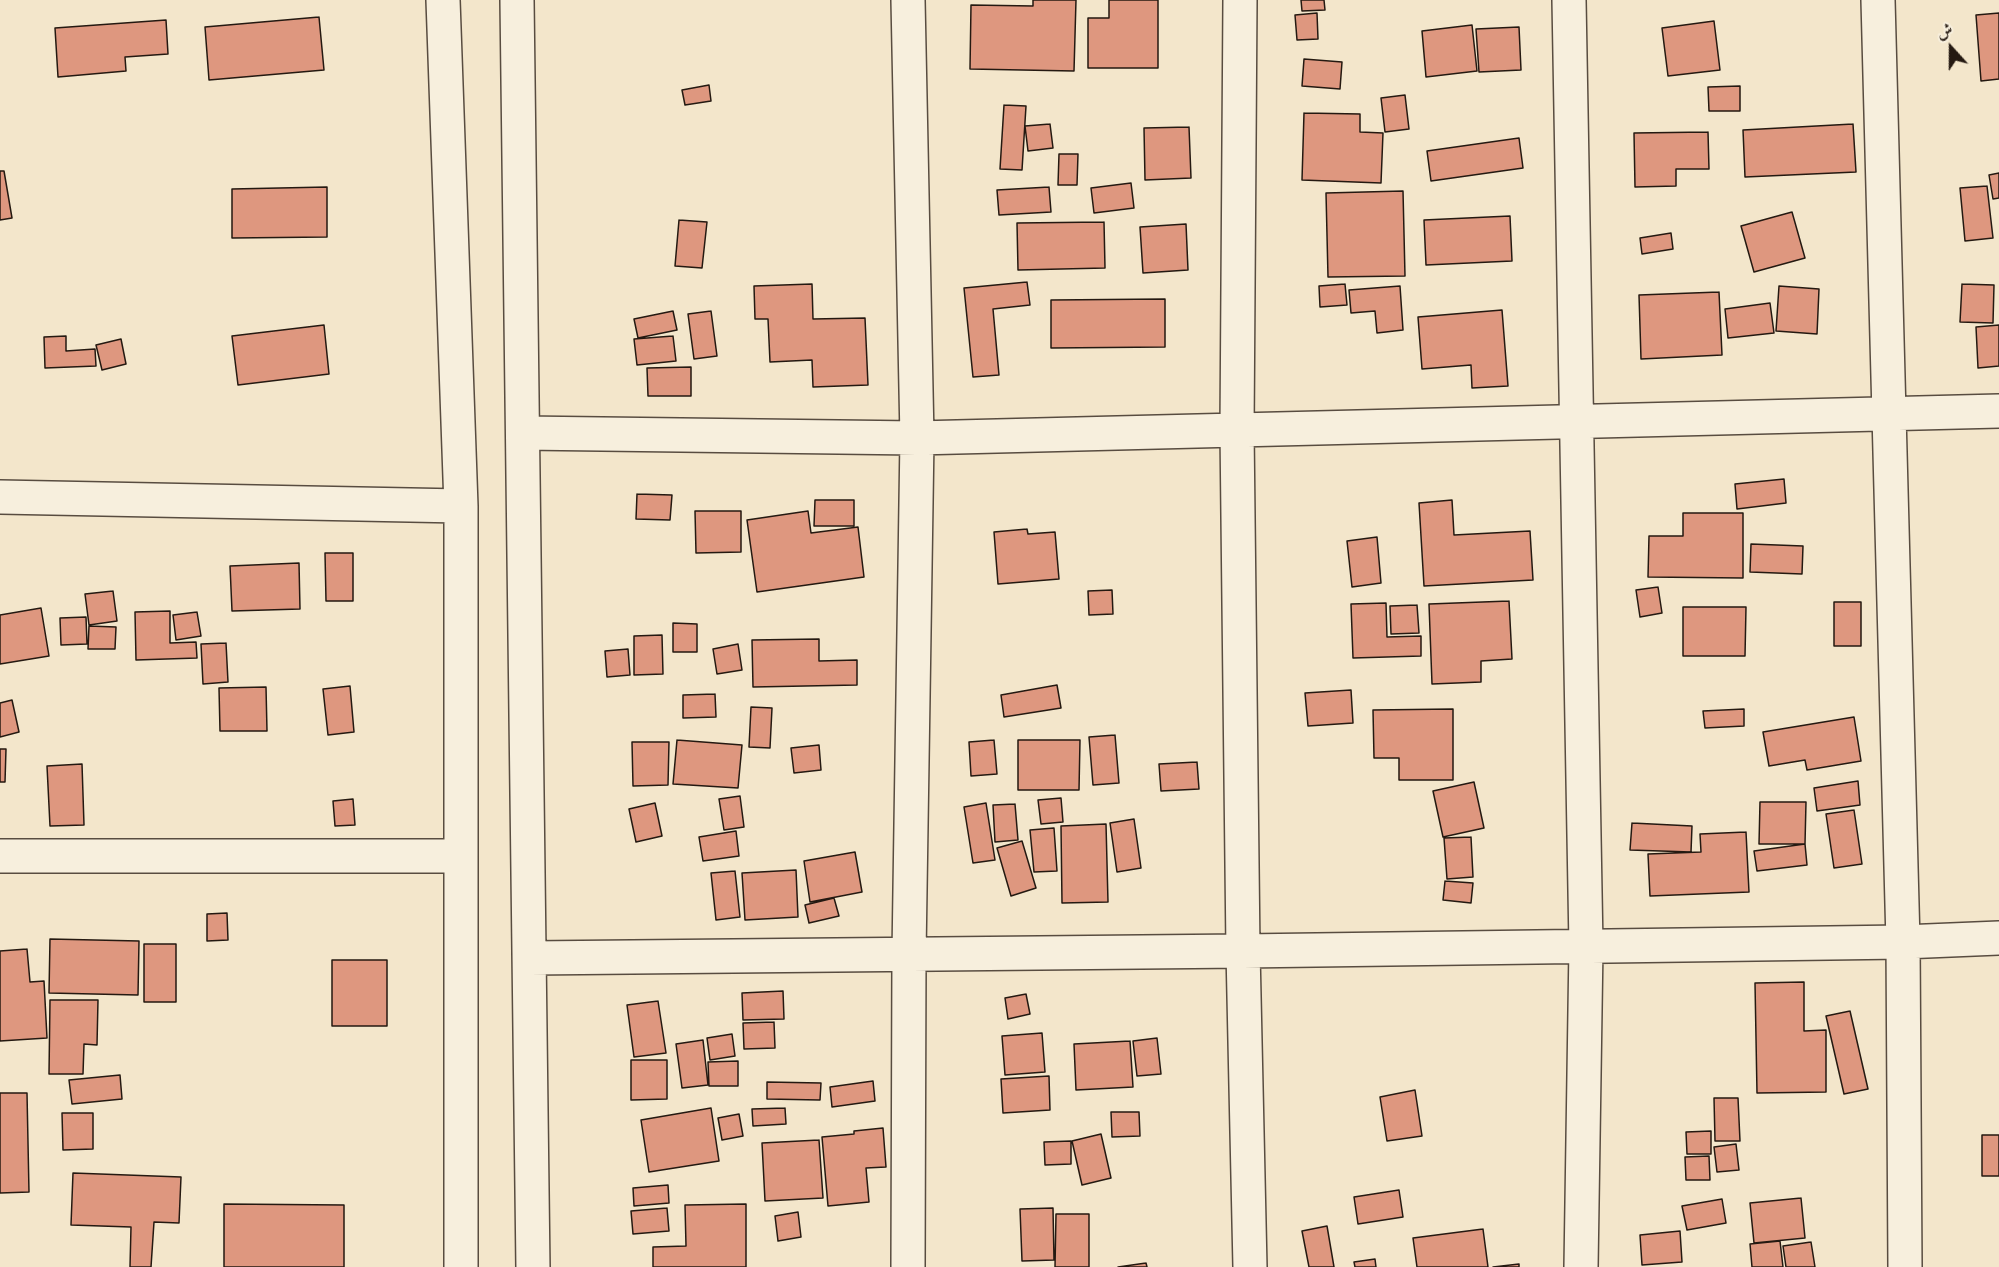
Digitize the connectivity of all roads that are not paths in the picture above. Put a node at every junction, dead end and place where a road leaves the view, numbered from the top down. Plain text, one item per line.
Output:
1 (442, 0) edge
2 (517, 0) edge
3 (908, 0) edge
4 (1240, 0) edge
5 (1569, 0) edge
6 (1878, 0) edge
7 (1999, 411) edge
8 (1889, 414) junction
9 (1576, 422) junction
10 (1237, 430) junction
11 (523, 433) junction
12 (917, 438) junction
13 (0, 497) edge
14 (461, 506) junction
15 (0, 856) edge
16 (461, 856) junction
17 (1999, 938) edge
18 (1903, 942) junction
19 (1586, 946) junction
20 (1243, 951) junction
21 (909, 954) junction
22 (530, 958) junction
23 (461, 1267) edge
24 (533, 1267) edge
25 (908, 1267) edge
26 (1250, 1267) edge
27 (1581, 1267) edge
28 (1905, 1267) edge

1 - 14 street
2 - 11 street
3 - 12 street
4 - 10 street
5 - 9 street
6 - 8 street
7 - 8 street
8 - 9 street
8 - 18 street
9 - 10 street
9 - 19 street
10 - 12 street
10 - 20 street
11 - 12 street
11 - 22 street
12 - 21 street
13 - 14 street
14 - 16 street
15 - 16 street
16 - 23 street
17 - 18 street
18 - 19 street
18 - 28 street
19 - 20 street
19 - 27 street
20 - 21 street
20 - 26 street
21 - 22 street
21 - 25 street
22 - 24 street

